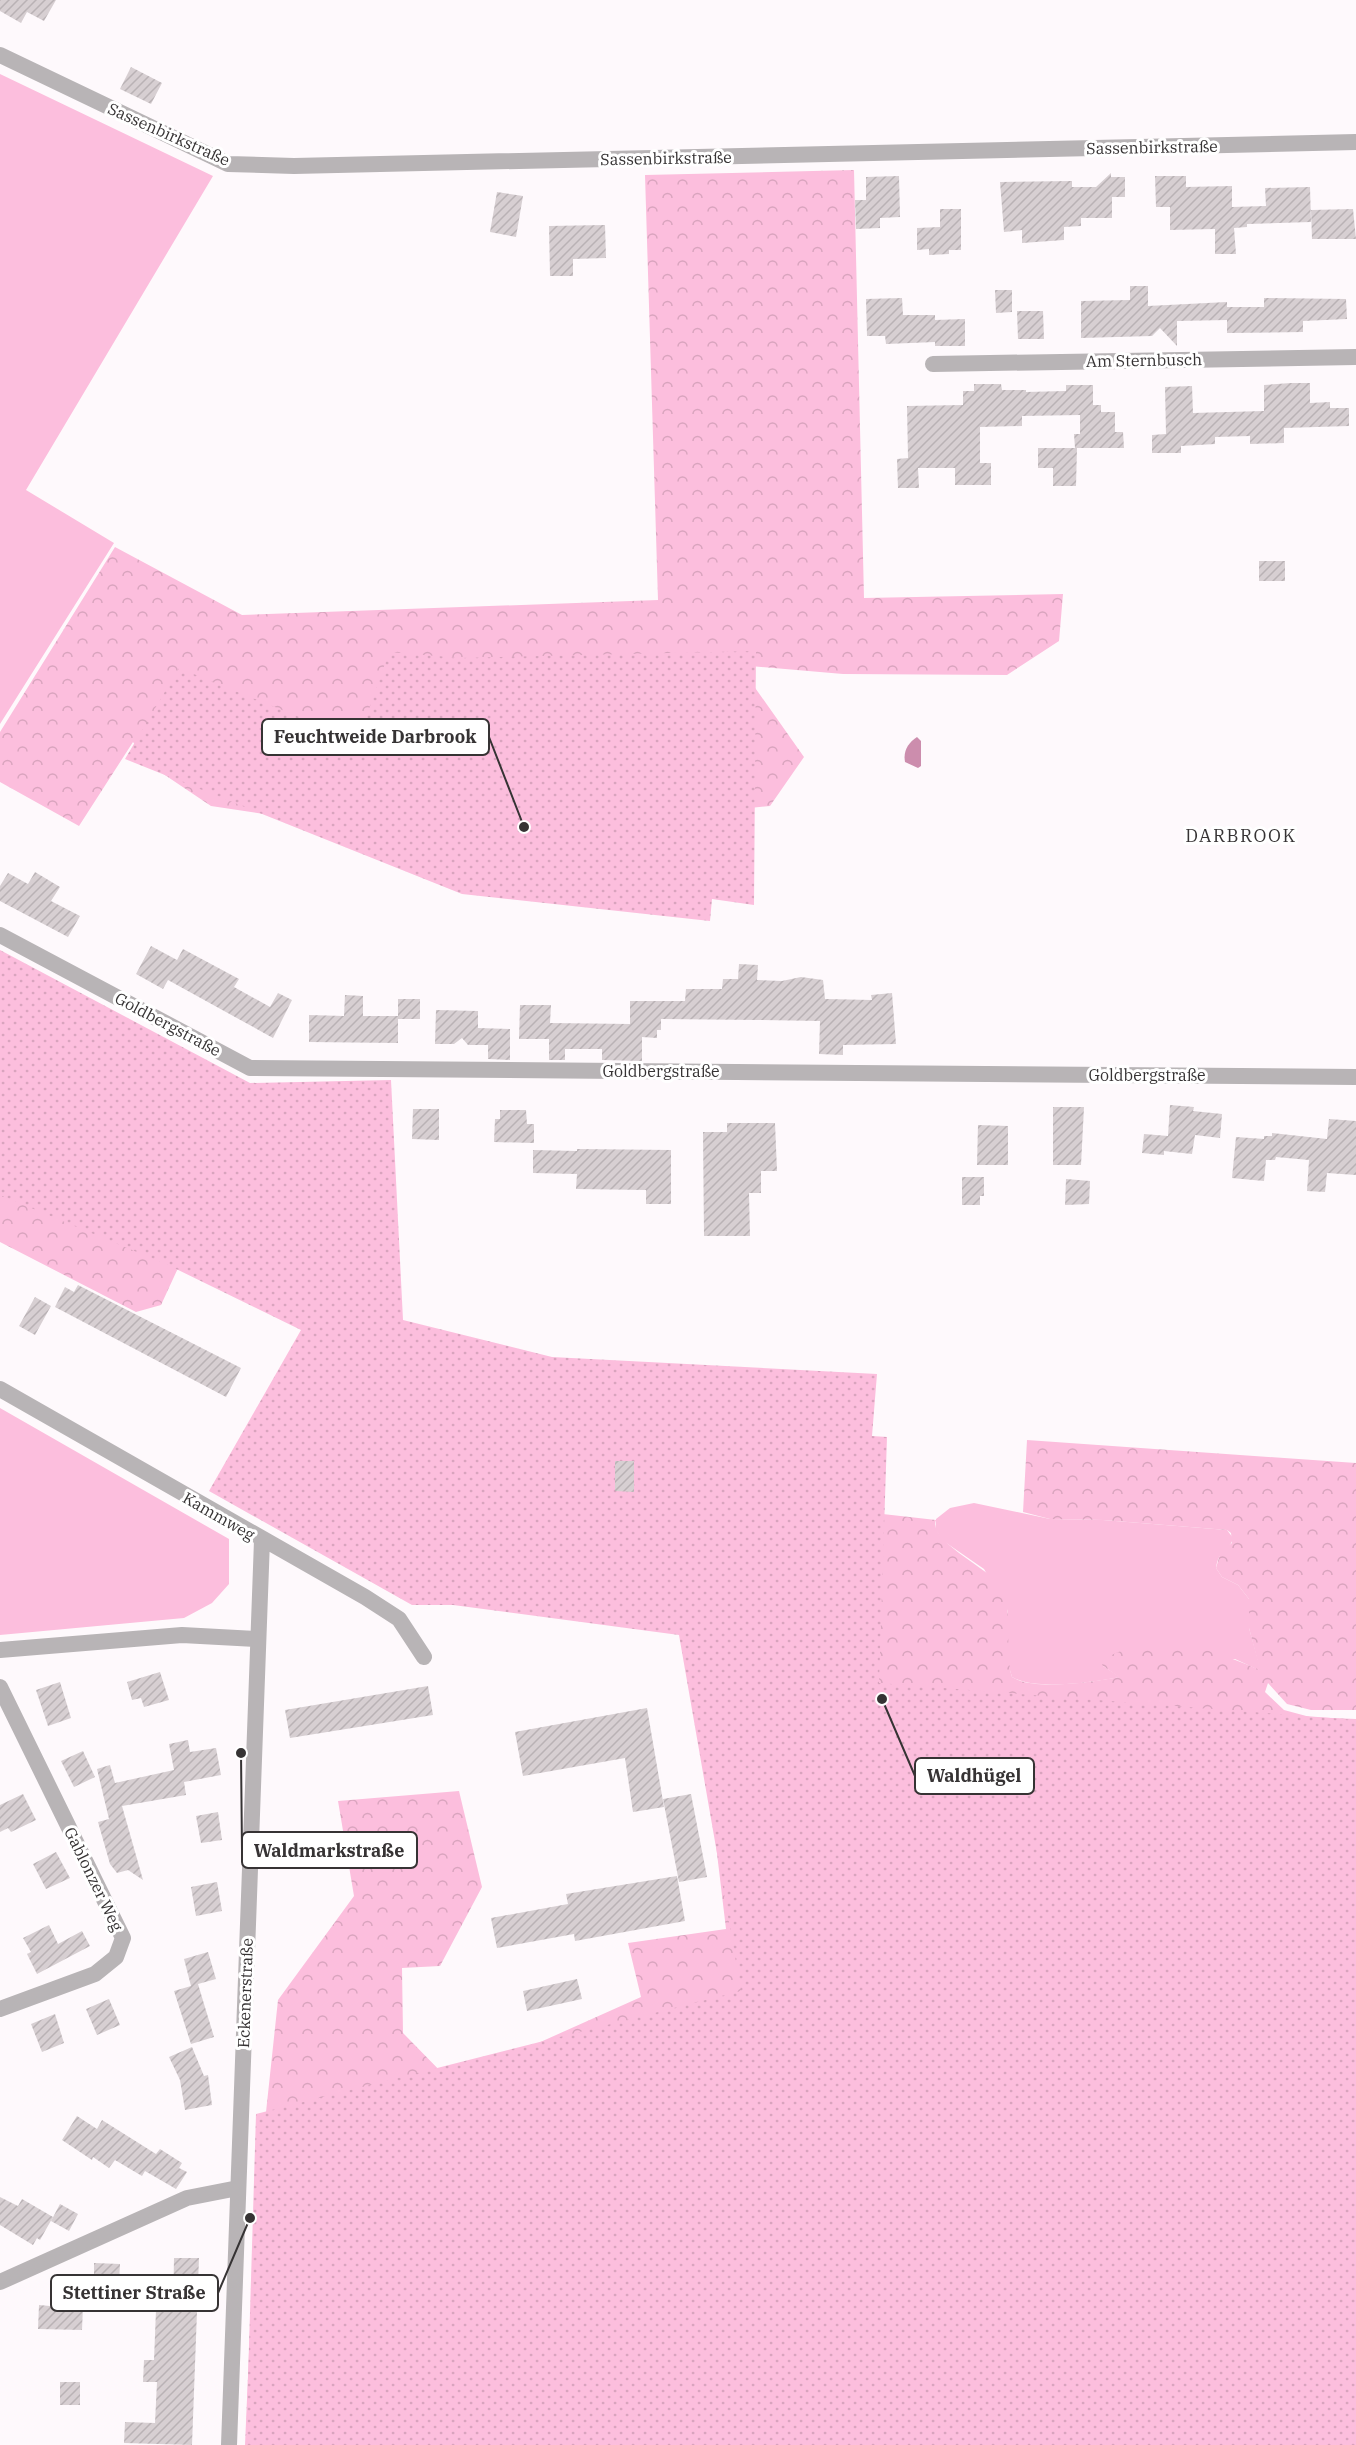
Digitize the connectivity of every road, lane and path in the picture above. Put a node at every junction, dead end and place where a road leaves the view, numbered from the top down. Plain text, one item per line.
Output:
1 (0, 55) edge
2 (1356, 142) edge
3 (1356, 357) edge
4 (933, 364) dead end
5 (0, 935) edge
6 (1356, 1077) edge
7 (0, 1389) edge
8 (262, 1540) junction
9 (256, 1639) junction
10 (0, 1650) edge
11 (424, 1657) dead end
12 (0, 1687) edge
13 (0, 2009) edge
14 (238, 2188) junction
15 (0, 2282) edge
16 (228, 2445) edge

1 - 2 street, Sassenbirkstraße
3 - 4 street, Am Sternbusch
5 - 6 street, Goldbergstraße
7 - 8 street, Kammweg
8 - 9 street, Eckenerstraße
8 - 11 street, Kammweg
9 - 10 street
9 - 14 street, Eckenerstraße
12 - 13 street, Gablonzer Weg
14 - 15 street
14 - 16 street, Eckenerstraße

